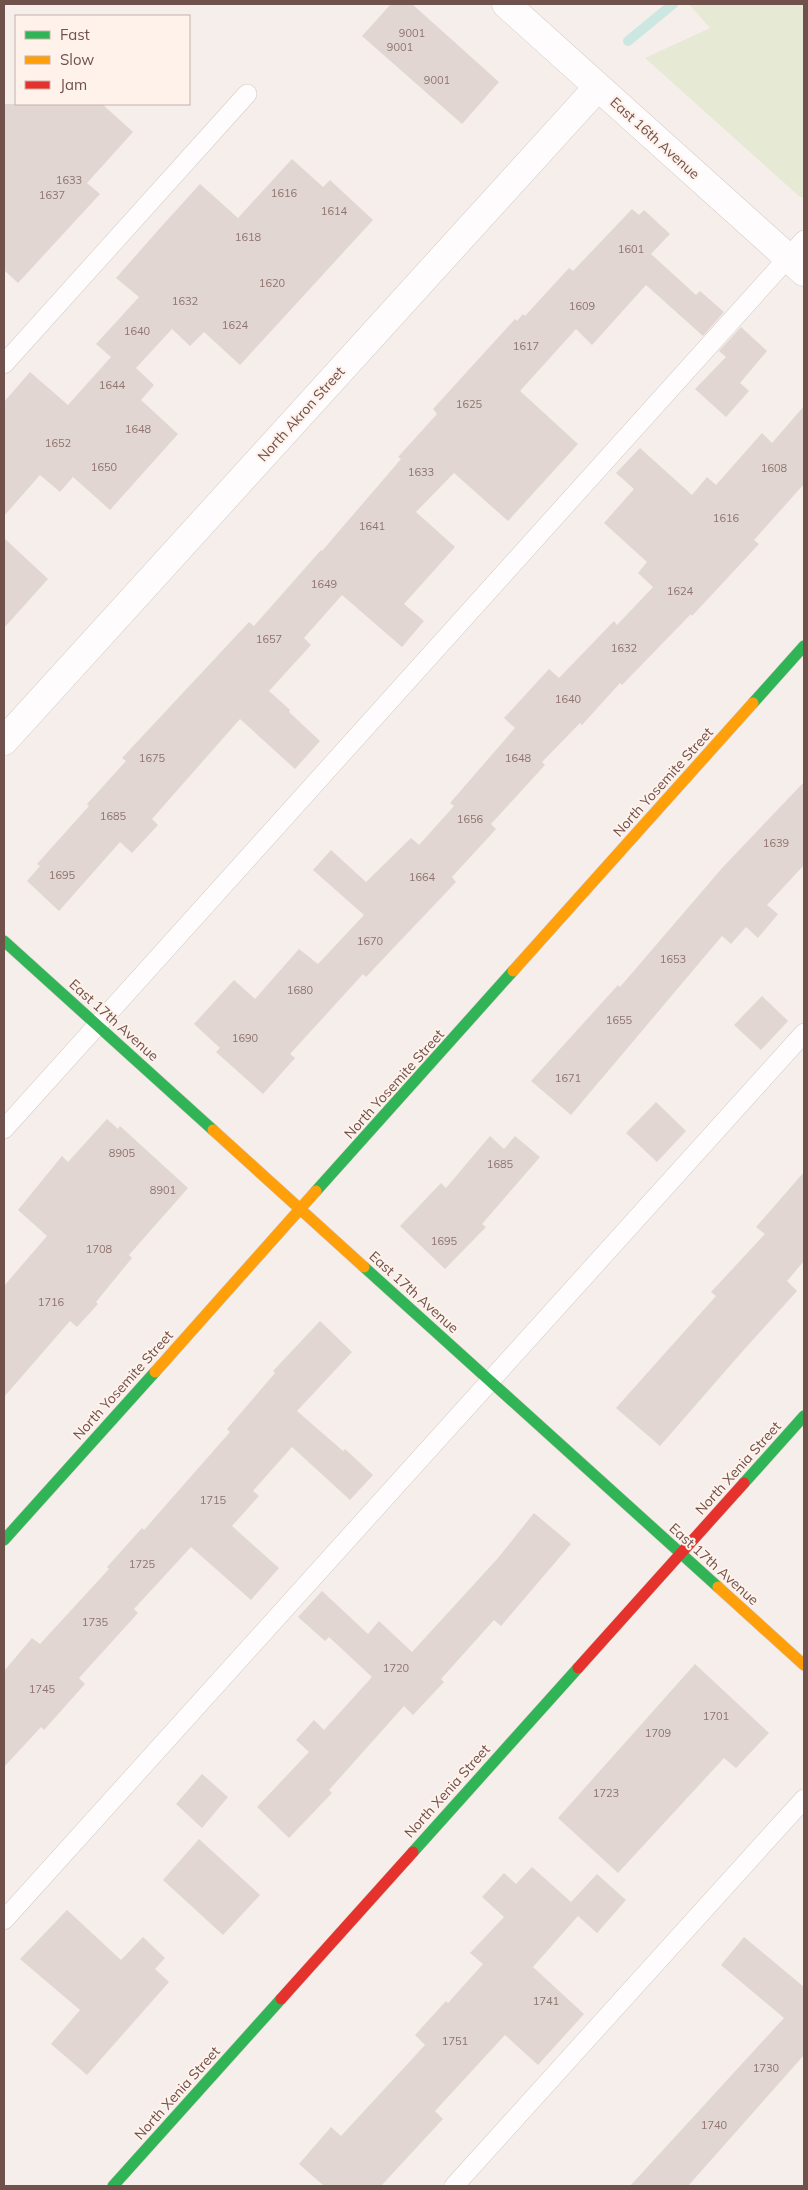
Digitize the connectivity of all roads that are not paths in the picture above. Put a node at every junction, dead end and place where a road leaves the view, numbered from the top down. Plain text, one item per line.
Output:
1 (506, 4) edge
2 (598, 87) junction
3 (247, 94) dead end
4 (799, 257) edge
5 (4, 364) edge
6 (804, 646) edge
7 (4, 741) edge
8 (4, 941) edge
9 (97, 1026) junction
10 (804, 1033) edge
11 (4, 1129) edge
12 (302, 1210) junction
13 (490, 1382) junction
14 (804, 1416) edge
15 (4, 1540) edge
16 (680, 1554) junction
17 (804, 1665) edge
18 (804, 1799) edge
19 (4, 1920) edge
20 (113, 2186) edge
21 (454, 2186) edge

1 - 2 street, East 16th Avenue
2 - 4 street, East 16th Avenue
2 - 7 street, North Akron Street
3 - 5 lane
4 - 9 lane
6 - 12 street, North Yosemite Street
8 - 9 street, East 17th Avenue
9 - 11 lane
9 - 12 street, East 17th Avenue
10 - 13 lane
12 - 13 street, East 17th Avenue
12 - 15 street, North Yosemite Street
13 - 16 street, East 17th Avenue
13 - 19 lane
14 - 16 street, North Xenia Street
16 - 17 street, East 17th Avenue
16 - 20 street, North Xenia Street
18 - 21 lane

